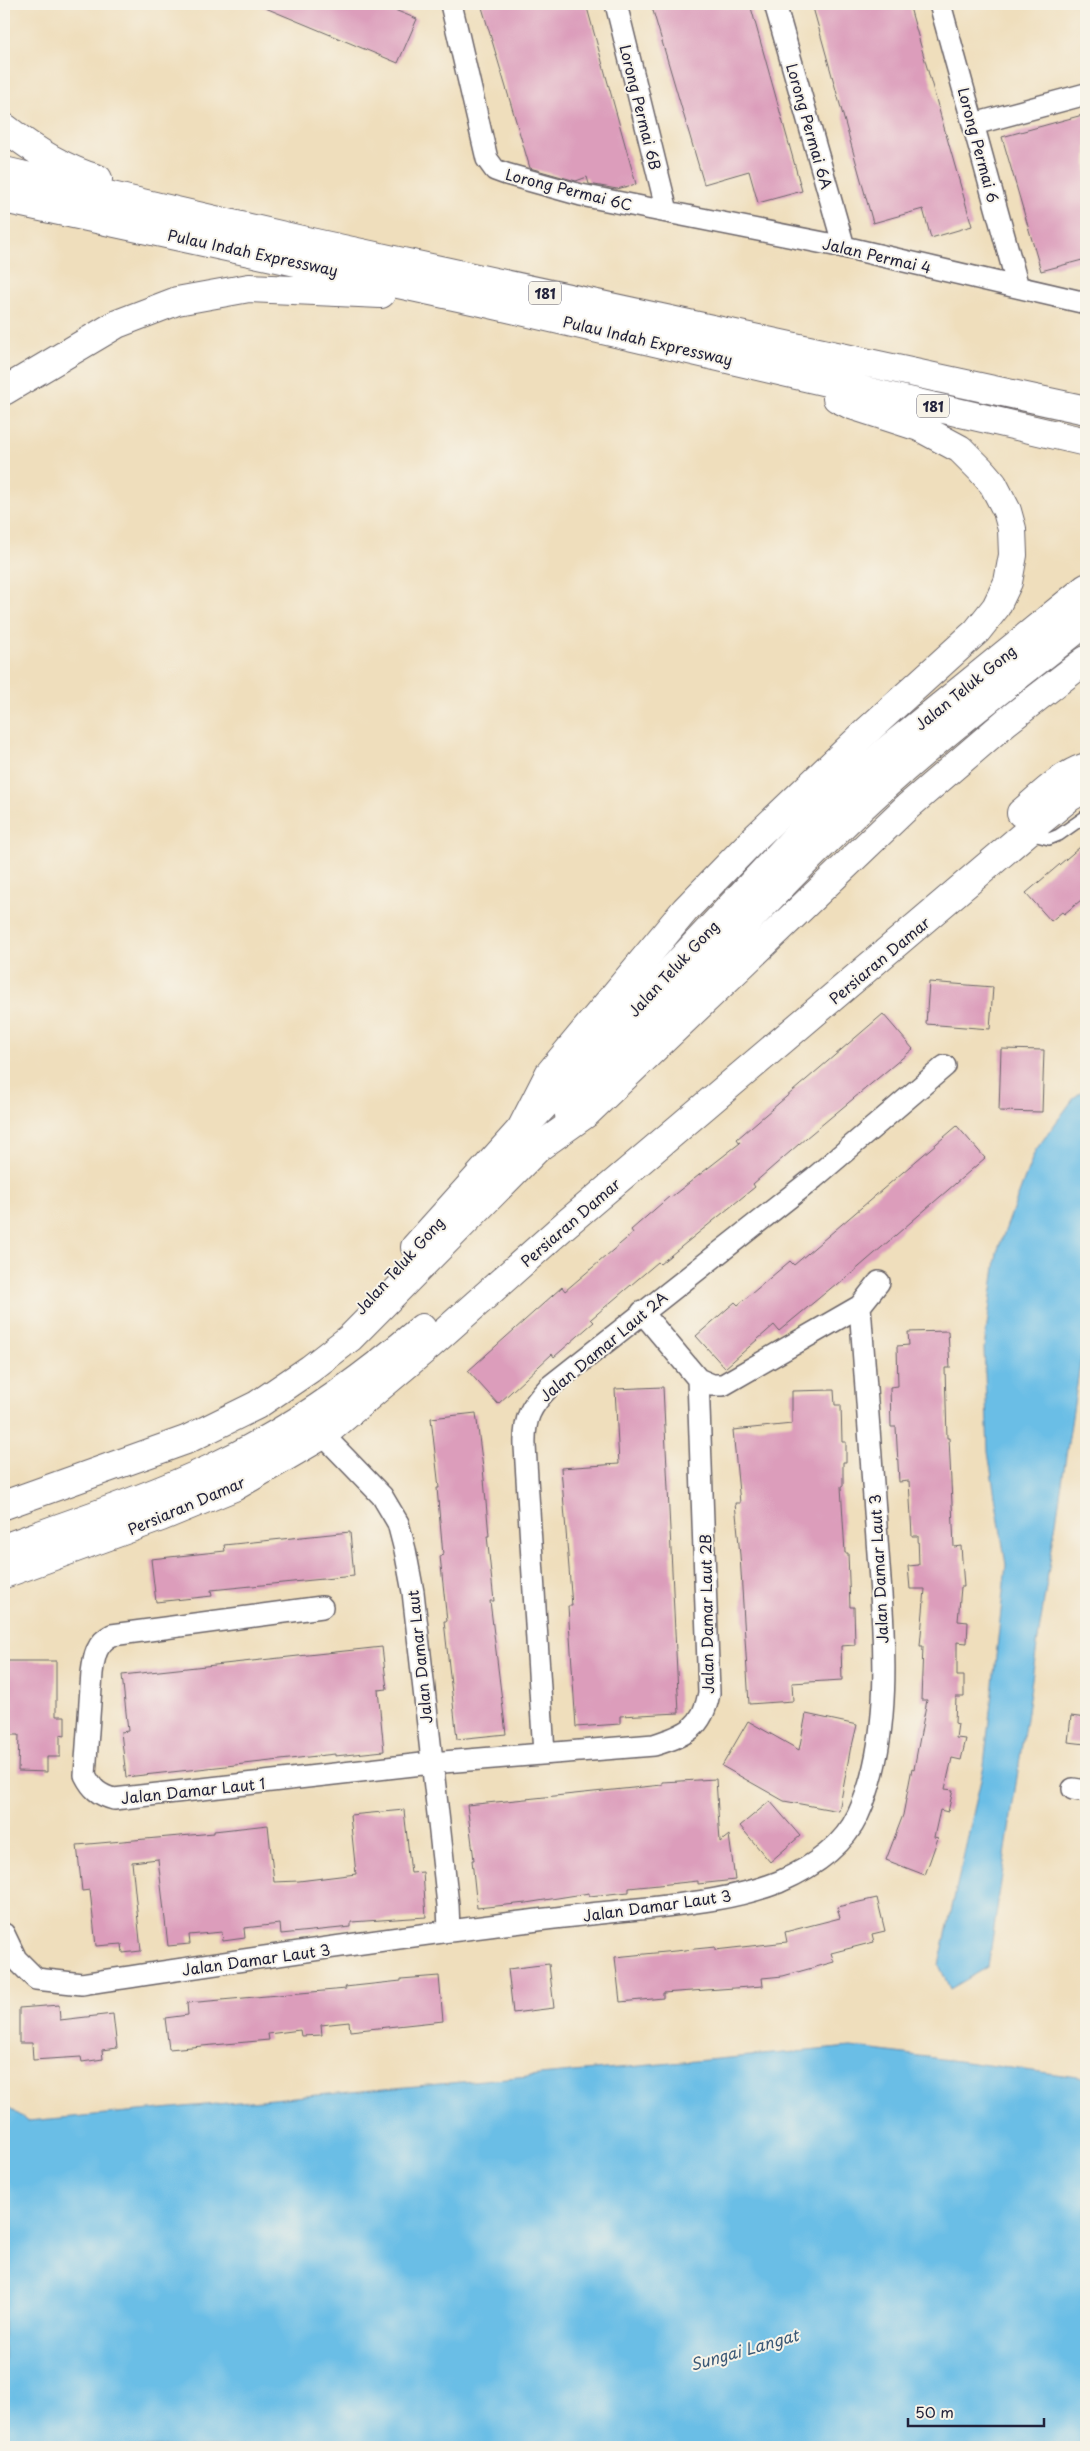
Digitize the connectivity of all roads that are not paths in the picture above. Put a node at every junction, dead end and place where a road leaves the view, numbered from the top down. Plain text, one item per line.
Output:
1 (451, 4) edge
2 (616, 4) edge
3 (775, 4) edge
4 (940, 4) edge
5 (1086, 94) edge
6 (974, 124) junction
7 (4, 127) edge
8 (4, 171) edge
9 (4, 199) edge
10 (667, 211) junction
11 (306, 241) junction
12 (844, 247) junction
13 (1018, 287) junction
14 (482, 302) junction
15 (1086, 303) edge
16 (780, 370) junction
17 (4, 391) edge
18 (1086, 410) edge
19 (1086, 442) edge
20 (1086, 588) edge
21 (1086, 622) edge
22 (1086, 660) edge
23 (1086, 767) edge
24 (1086, 788) edge
25 (1086, 816) edge
26 (1032, 828) junction
27 (755, 897) junction
28 (945, 1066) dead end
29 (530, 1138) junction
30 (879, 1282) dead end
31 (860, 1306) junction
32 (642, 1312) junction
33 (698, 1379) junction
34 (317, 1424) junction
35 (4, 1505) edge
36 (4, 1548) edge
37 (4, 1574) edge
38 (322, 1607) dead end
39 (544, 1753) junction
40 (431, 1763) junction
41 (449, 1931) junction
42 (4, 1934) edge

1 - 10 street, Lorong Permai 6C
2 - 10 street, Lorong Permai 6B
3 - 12 street, Lorong Permai 6A
4 - 6 street, Lorong Permai 6
5 - 6 street
6 - 13 street, Lorong Permai 6
7 - 11 main road
8 - 11 main road, Pulau Indah Expressway / 181
9 - 14 main road, Pulau Indah Expressway / 181
10 - 12 street, Jalan Permai 4
11 - 18 main road, Pulau Indah Expressway / 181
12 - 13 street, Jalan Permai 4
13 - 15 street, Jalan Permai 4
14 - 16 main road, Pulau Indah Expressway / 181
14 - 17 main road
16 - 19 main road, Pulau Indah Expressway / 181
16 - 29 main road
20 - 27 main road, Jalan Teluk Gong
21 - 27 main road, Jalan Teluk Gong
22 - 29 main road
23 - 34 main road, Persiaran Damar
24 - 26 main road, Persiaran Damar
25 - 26 lane
26 - 34 main road, Persiaran Damar
27 - 29 main road, Jalan Teluk Gong
28 - 32 street, Jalan Damar Laut 2A
29 - 35 main road, Jalan Teluk Gong
30 - 31 street
31 - 33 street
31 - 41 street, Jalan Damar Laut 3
32 - 33 street
32 - 39 street, Jalan Damar Laut 2A
33 - 39 street, Jalan Damar Laut 2B
34 - 36 main road, Persiaran Damar
34 - 37 main road, Persiaran Damar
34 - 40 street, Jalan Damar Laut
38 - 40 street, Jalan Damar Laut 1
39 - 40 street, Jalan Damar Laut 2B
40 - 41 street, Jalan Damar Laut
41 - 42 street, Jalan Damar Laut 3

